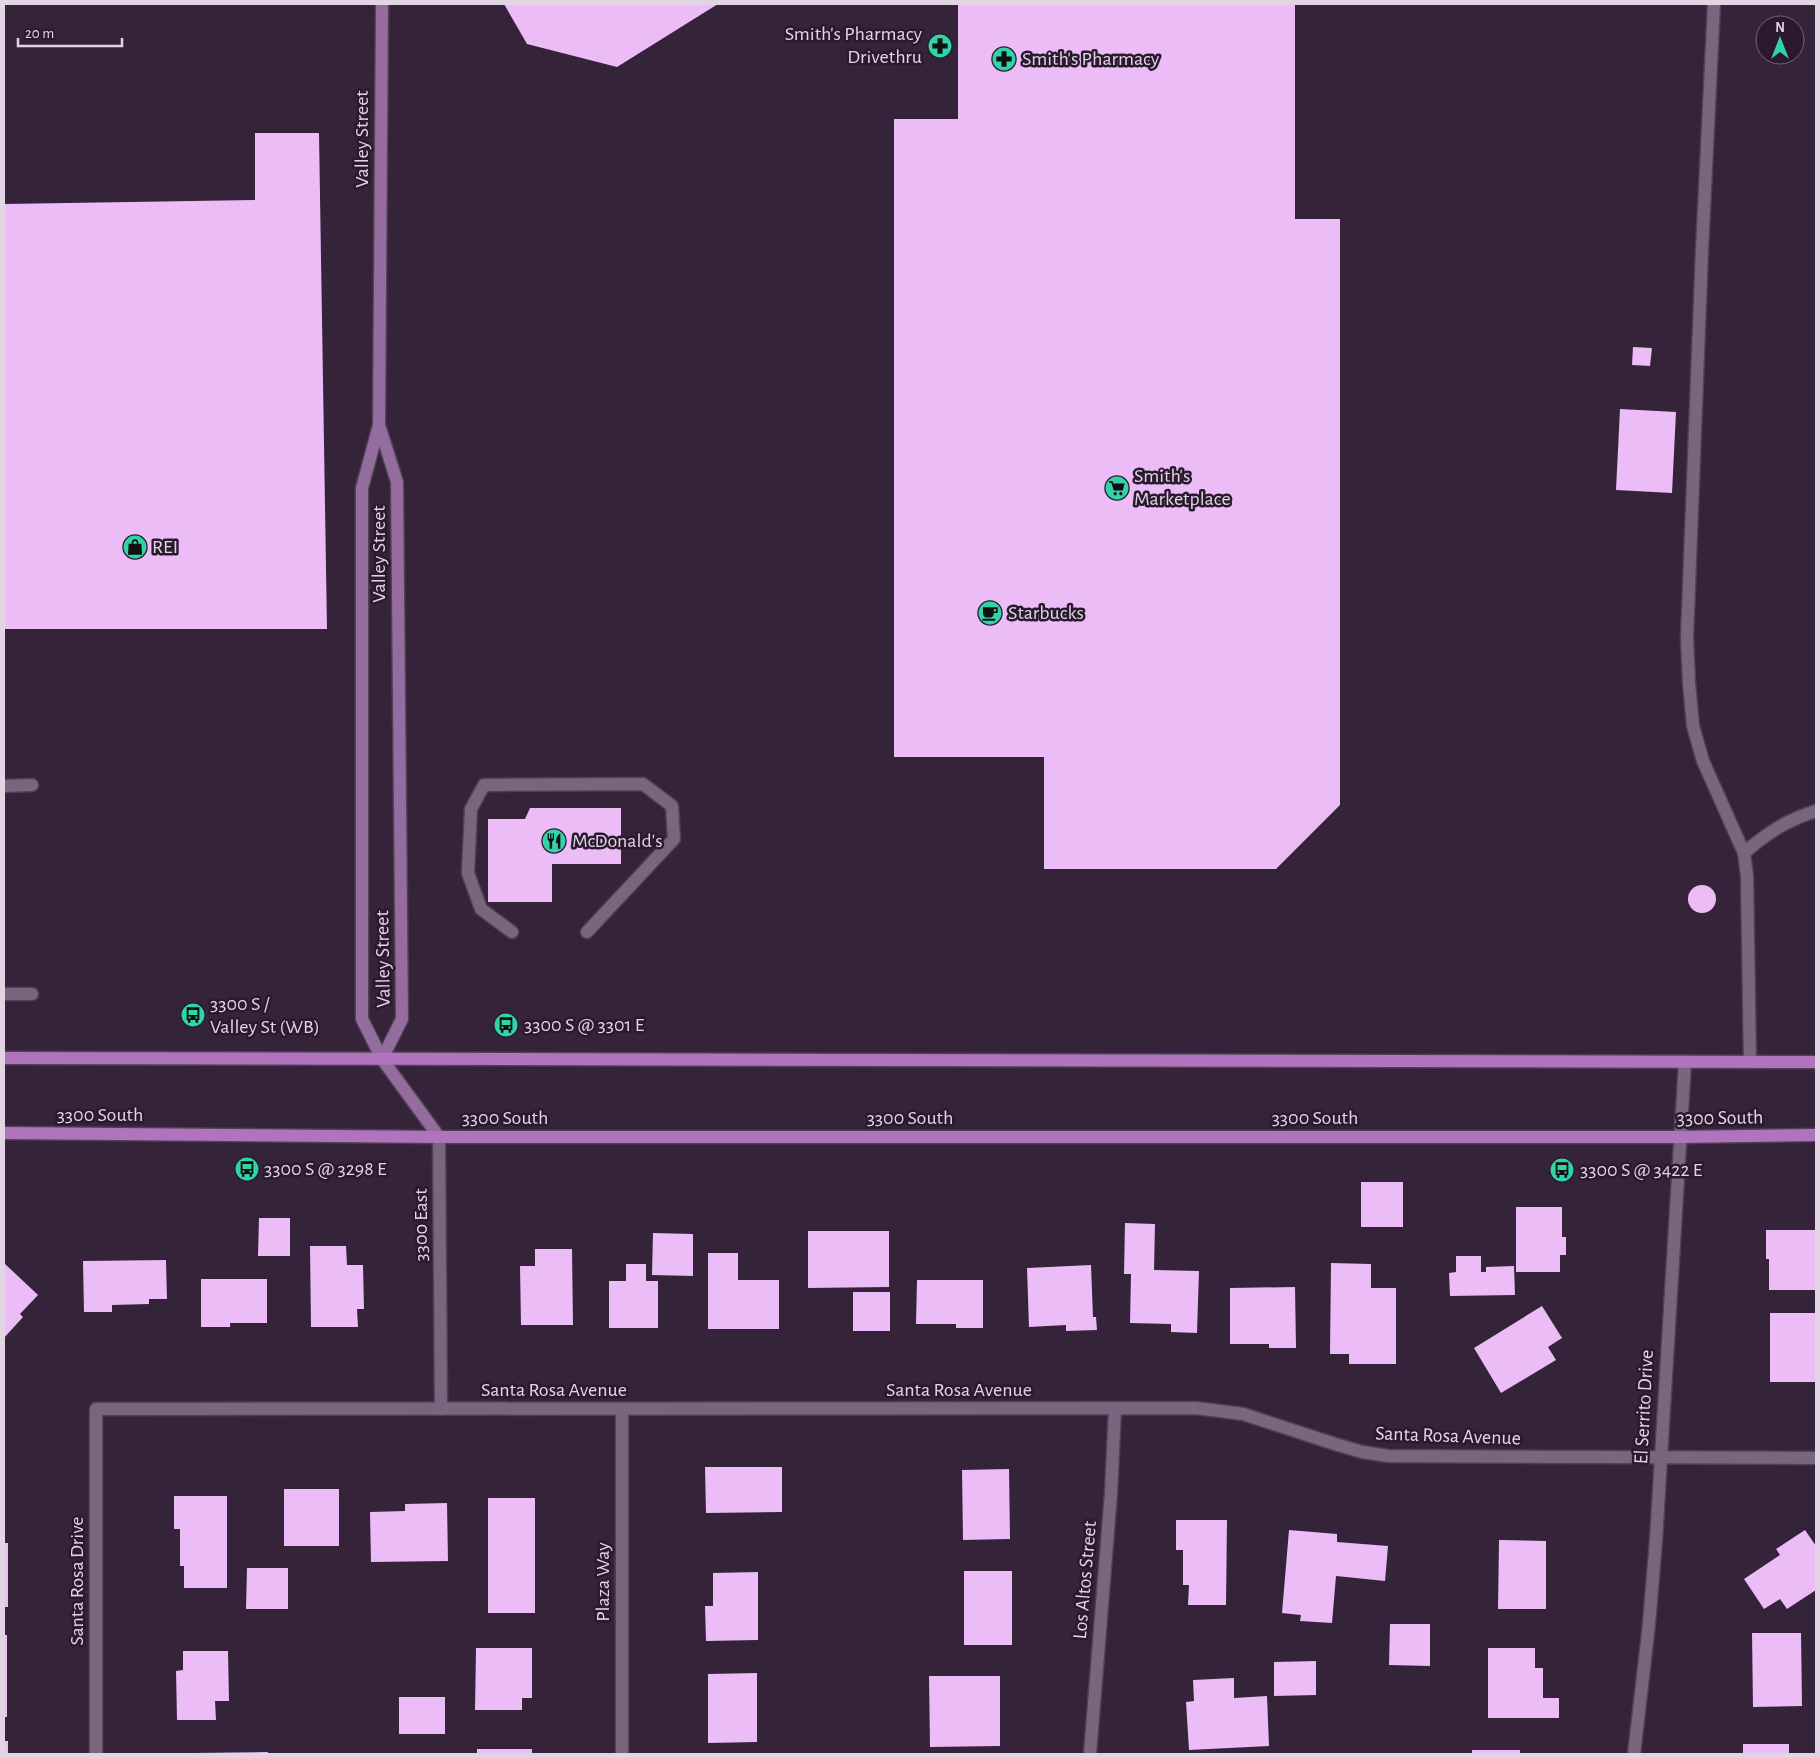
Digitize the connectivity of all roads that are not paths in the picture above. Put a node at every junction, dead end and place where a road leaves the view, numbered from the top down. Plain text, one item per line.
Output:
1 (382, 4) edge
2 (1714, 4) edge
3 (379, 425) junction
4 (32, 785) dead end
5 (4, 786) edge
6 (1816, 811) edge
7 (1744, 853) junction
8 (512, 932) dead end
9 (587, 932) dead end
10 (4, 994) edge
11 (32, 994) dead end
12 (4, 1058) edge
13 (382, 1059) junction
14 (1685, 1062) junction
15 (1750, 1062) junction
16 (1816, 1062) edge
17 (4, 1133) edge
18 (1816, 1135) edge
19 (439, 1137) junction
20 (1680, 1137) junction
21 (96, 1409) joint
22 (440, 1409) junction
23 (622, 1409) junction
24 (1115, 1409) junction
25 (1660, 1457) junction
26 (1816, 1458) edge
27 (96, 1754) edge
28 (622, 1754) edge
29 (1090, 1754) edge
30 (1634, 1754) edge

1 - 3 street, Valley Street
2 - 7 street
3 - 13 street, Valley Street
3 - 13 street, Valley Street
4 - 5 street
6 - 7 street
7 - 15 street
8 - 9 street
10 - 11 street
12 - 13 main road
13 - 14 main road
13 - 19 street
14 - 15 main road
14 - 20 street, El Serrito Drive
15 - 16 main road
17 - 19 main road, 3300 South
18 - 20 main road, 3300 South
19 - 20 main road, 3300 South
19 - 22 street, 3300 East
20 - 25 street, El Serrito Drive
21 - 22 street, Santa Rosa Avenue
21 - 27 street, Santa Rosa Drive
22 - 23 street, Santa Rosa Avenue
23 - 24 street, Santa Rosa Avenue
23 - 28 street, Plaza Way
24 - 25 street, Santa Rosa Avenue
24 - 29 street, Los Altos Street
25 - 26 street, Santa Rosa Avenue
25 - 30 street, El Serrito Drive

